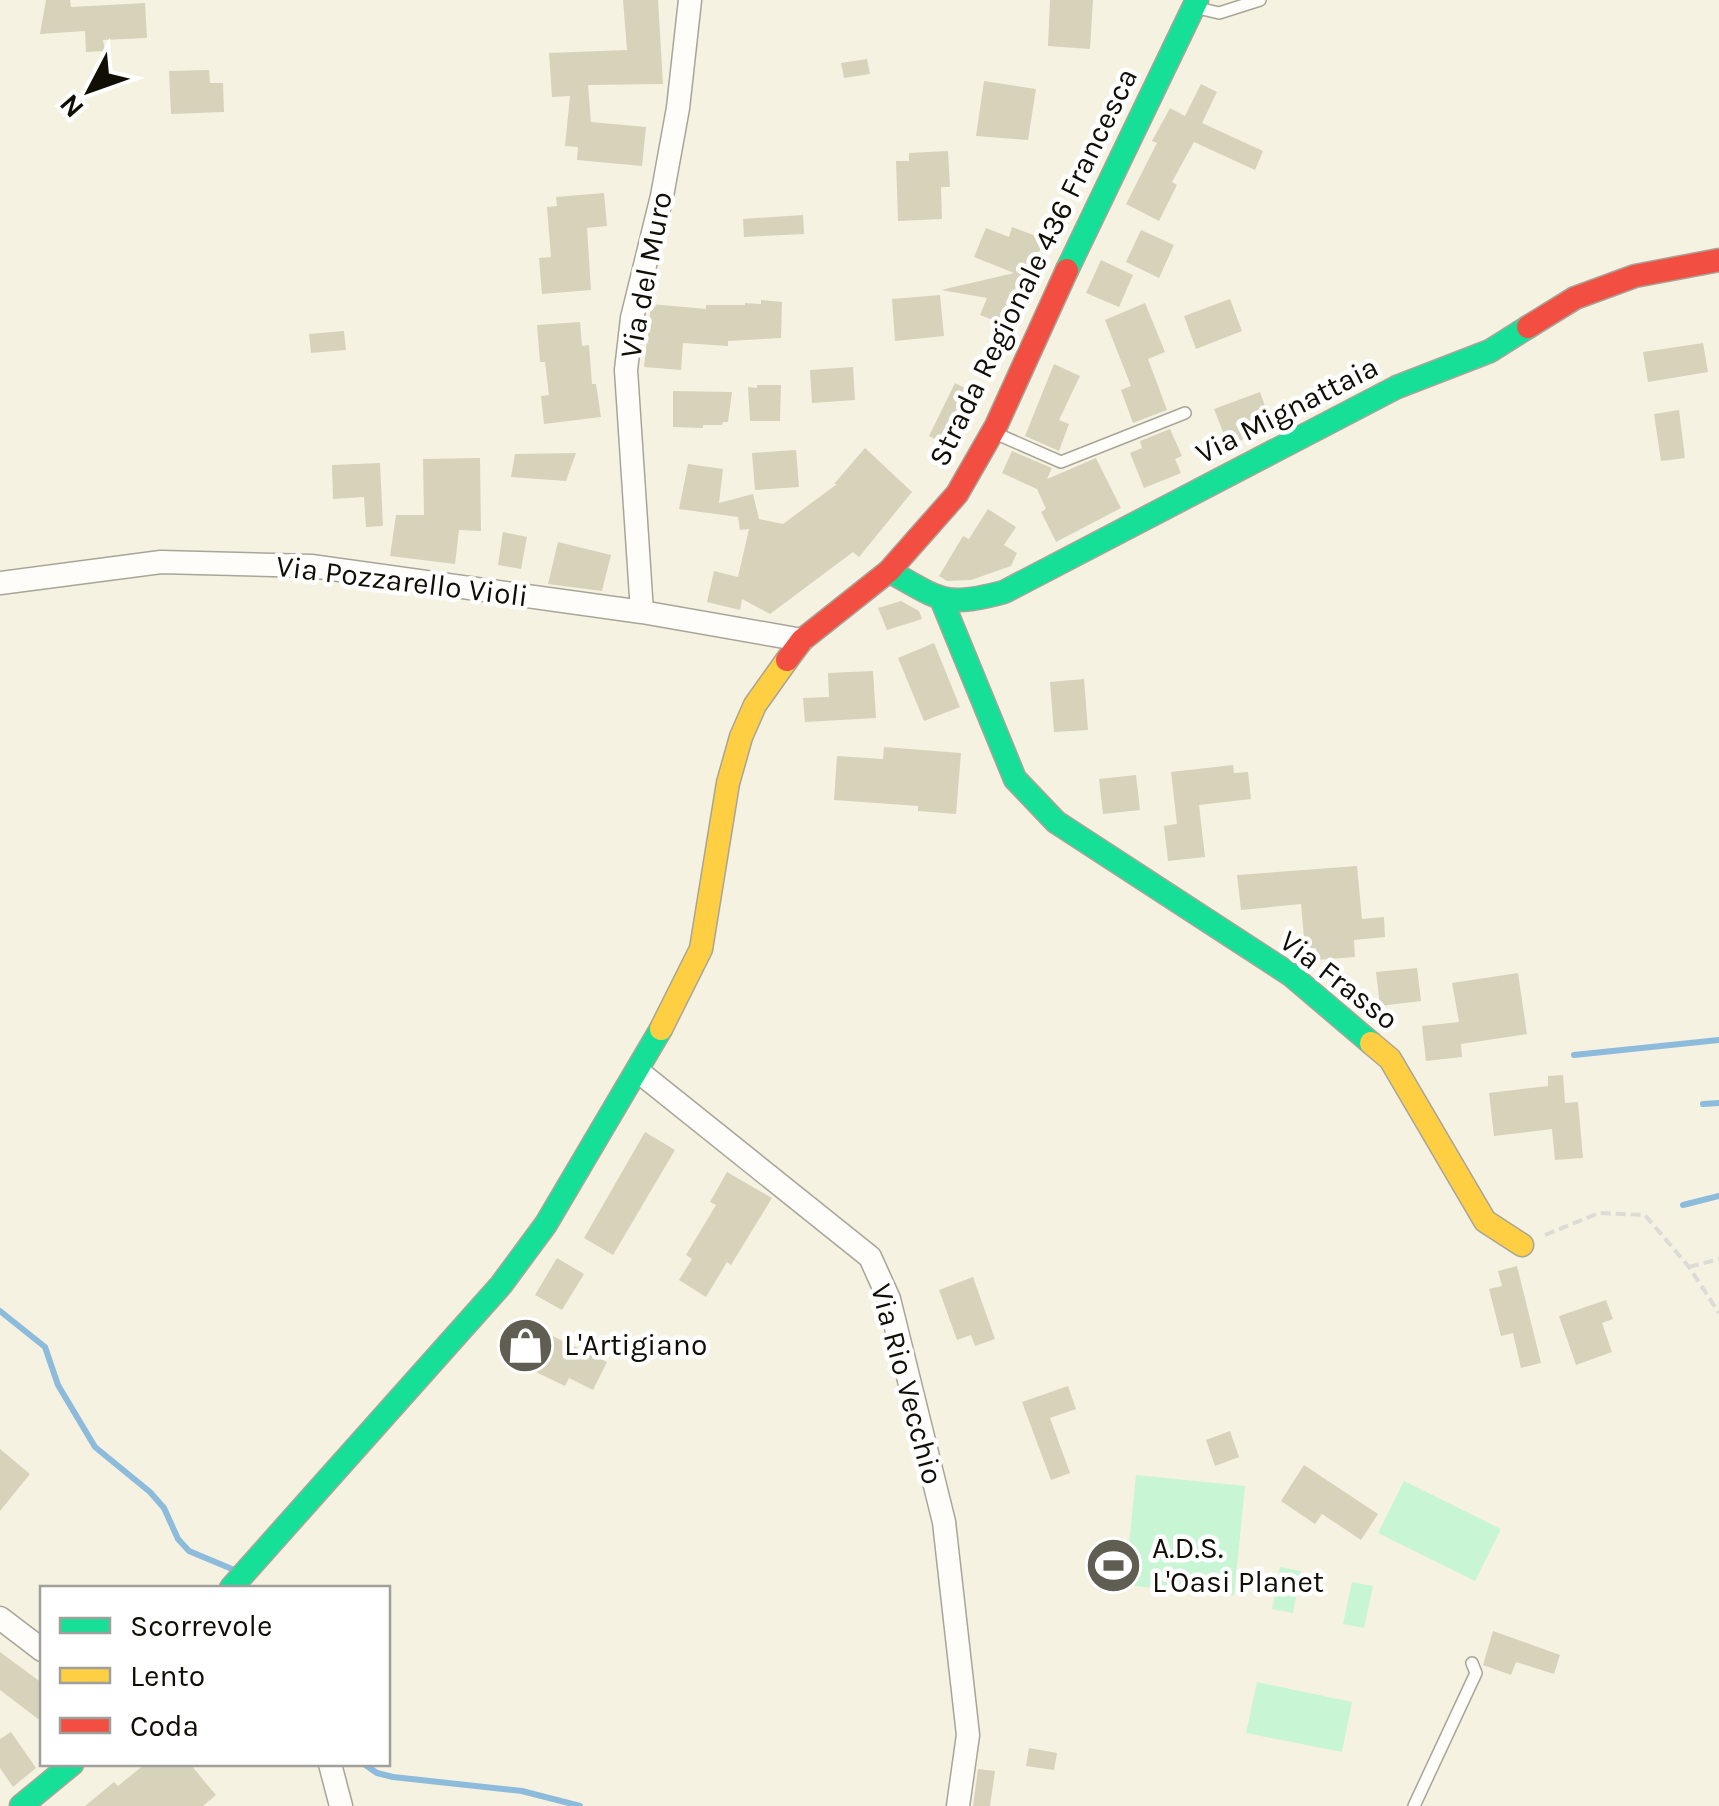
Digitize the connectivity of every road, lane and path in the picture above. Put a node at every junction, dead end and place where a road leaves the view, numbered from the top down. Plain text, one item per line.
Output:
1 (690, 0) edge
2 (1260, 0) edge
3 (1196, 3) edge
4 (1719, 260) edge
5 (1185, 413) dead end
6 (993, 433) junction
7 (889, 571) junction
8 (0, 582) edge
9 (942, 601) junction
10 (642, 612) junction
11 (802, 640) junction
12 (639, 1072) junction
13 (1522, 1244) joint
14 (1719, 1260) edge
15 (1688, 1267) junction
16 (1719, 1313) edge
17 (234, 1585) edge
18 (0, 1618) edge
19 (40, 1648) edge
20 (1472, 1663) dead end
21 (70, 1766) edge
22 (330, 1766) edge
23 (36, 1802) edge
24 (340, 1806) edge
25 (958, 1806) edge
26 (1414, 1806) edge

1 - 10 street, Via del Muro
2 - 3 lane
3 - 6 street, Strada Regionale 436 Francesca
4 - 9 street, Via Mignattaia
5 - 6 lane
6 - 7 street, Strada Regionale 436 Francesca
7 - 9 street
7 - 11 street, Strada Regionale 436 Francesca
8 - 10 street, Via Pozzarello Violi
9 - 13 street, Via Frasso
10 - 11 street, Via Pozzarello Violi
11 - 12 street, Strada Regionale 436 Francesca
12 - 17 street, Strada Regionale 436 Francesca
12 - 25 street, Via Rio Vecchio
13 - 15 path
14 - 15 path
15 - 16 path
18 - 19 street
20 - 26 lane
21 - 23 street
22 - 24 street

